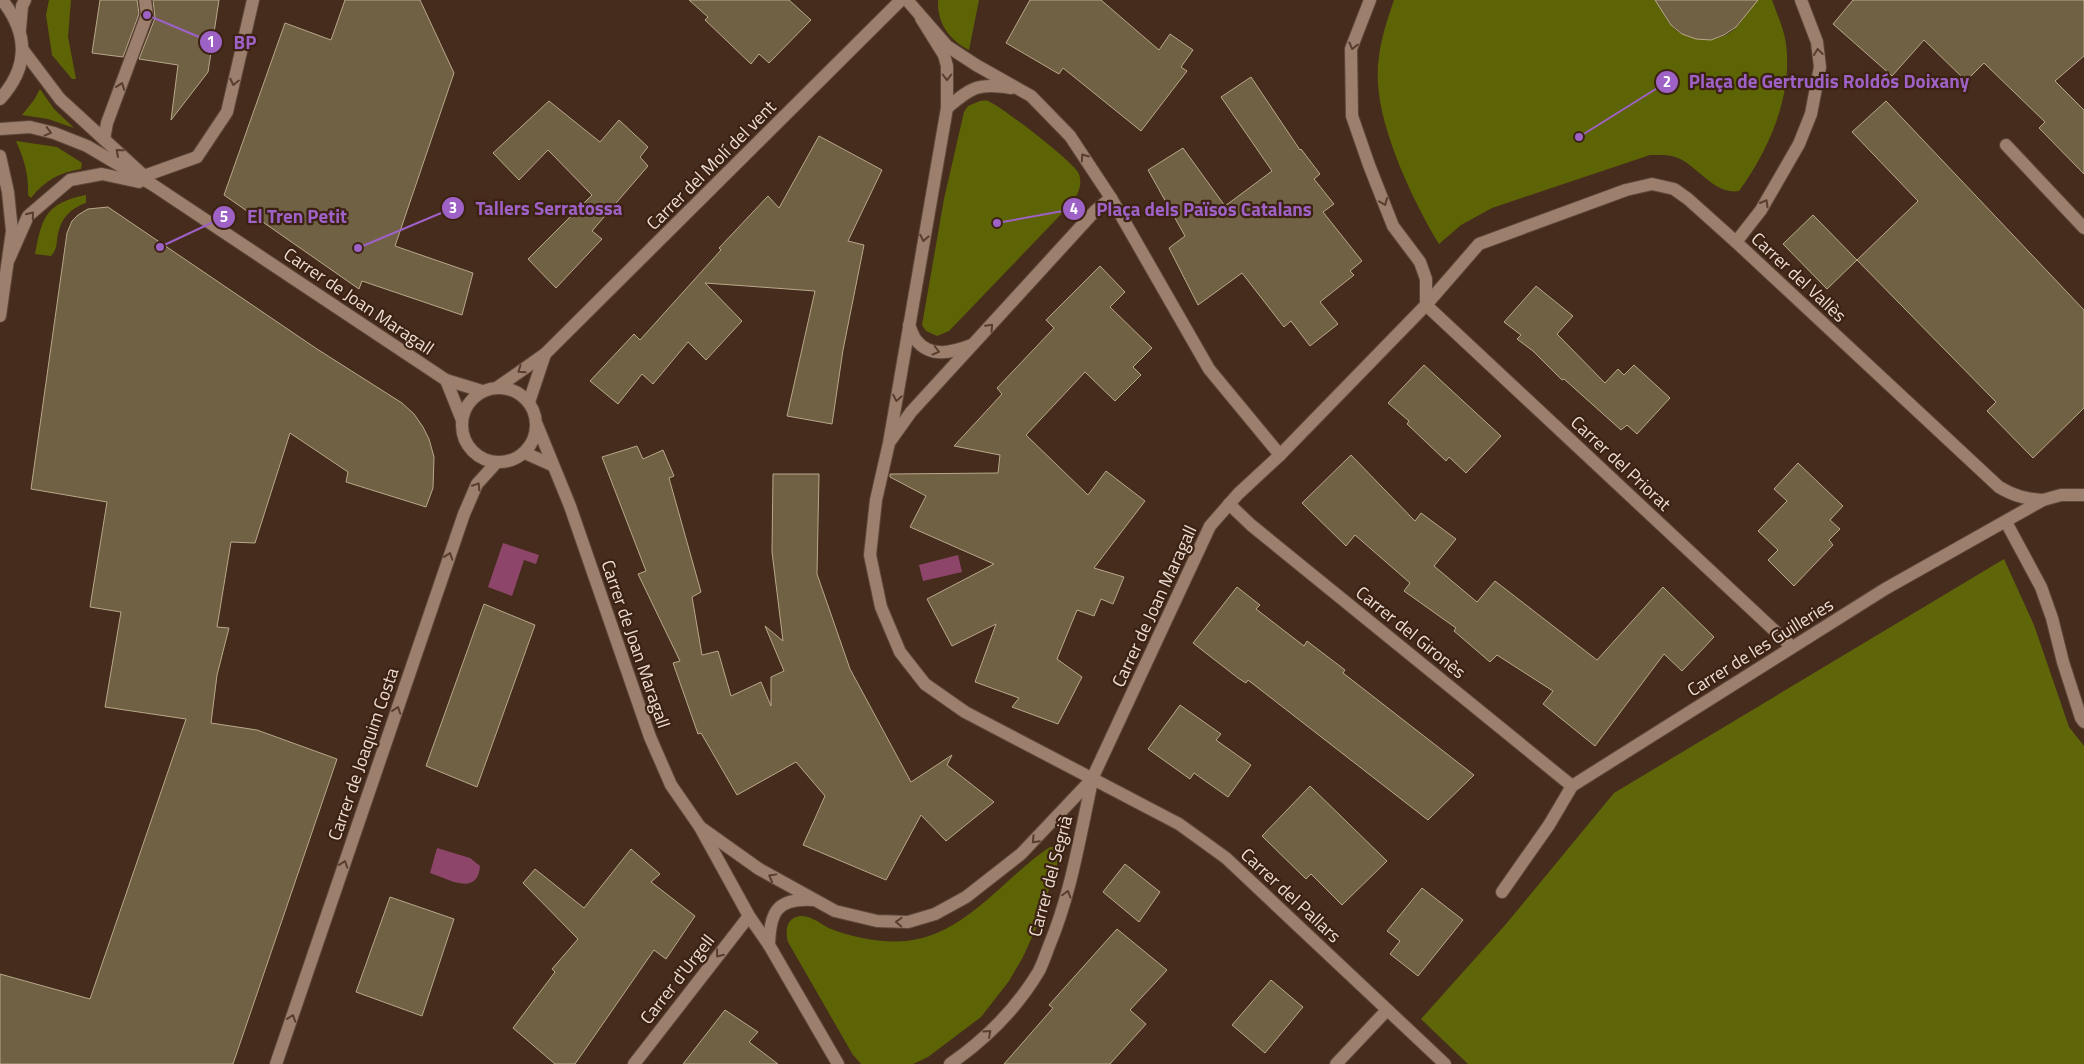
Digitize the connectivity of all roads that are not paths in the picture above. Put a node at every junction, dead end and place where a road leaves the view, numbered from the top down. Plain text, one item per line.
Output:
1 (2, 0) edge
2 (25, 0) edge
3 (145, 0) edge
4 (253, 0) edge
5 (901, 0) edge
6 (907, 0) edge
7 (1370, 0) edge
8 (1801, 0) edge
9 (921, 18) junction
10 (20, 37) junction
11 (23, 50) junction
12 (1031, 96) junction
13 (0, 99) edge
14 (947, 108) junction
15 (0, 128) edge
16 (104, 139) junction
17 (2006, 145) dead end
18 (0, 156) edge
19 (144, 176) junction
20 (154, 186) junction
21 (1110, 198) junction
22 (2084, 228) edge
23 (1736, 242) junction
24 (9, 259) junction
25 (1426, 304) junction
26 (0, 316) edge
27 (909, 325) junction
28 (975, 344) junction
29 (545, 354) junction
30 (446, 380) junction
31 (498, 387) junction
32 (482, 391) junction
33 (529, 402) junction
34 (462, 420) junction
35 (537, 425) junction
36 (889, 443) junction
37 (525, 452) junction
38 (1280, 455) junction
39 (497, 462) junction
40 (552, 465) junction
41 (2084, 495) edge
42 (2043, 500) junction
43 (1229, 504) junction
44 (2006, 522) junction
45 (1792, 647) junction
46 (2084, 722) edge
47 (1092, 779) junction
48 (1572, 786) junction
49 (700, 827) junction
50 (1502, 892) dead end
51 (814, 901) junction
52 (749, 916) junction
53 (769, 945) junction
54 (1388, 1010) junction
55 (276, 1064) edge
56 (634, 1064) edge
57 (838, 1064) edge
58 (950, 1064) edge
59 (1336, 1064) edge
60 (1445, 1064) edge

1 - 10 street
2 - 10 street
16 -> 3 street
4 -> 19 street
5 - 29 street, Carrer del Molí del vent
6 - 9 street
7 -> 25 street
23 -> 8 street, Carrer del Vallès
9 - 12 street
9 -> 14 street, Carrer del Pallars
10 - 11 street
11 - 13 street
11 - 16 street, Carrer de Joan Maragall
12 - 14 street
21 -> 12 street
14 -> 27 street, Carrer del Pallars
15 -> 20 street, Carrer de Joan Maragall
19 -> 16 street, Carrer de Joan Maragall
17 - 22 street
18 - 24 street
19 - 20 street, Carrer de Joan Maragall
24 -> 20 street
20 - 30 street, Carrer de Joan Maragall
28 -> 21 street
21 - 38 street
23 - 25 street, Carrer de Joan Maragall
23 - 42 street, Carrer del Vallès
24 - 26 street
25 - 38 street, Carrer de Joan Maragall
25 - 45 street, Carrer del Priorat
27 -> 28 street
27 -> 36 street, Carrer del Pallars
28 - 36 street
29 -> 31 street, Carrer del Molí del vent
29 - 33 street, Carrer del Molí del vent
30 - 32 street, Carrer de Joan Maragall
30 - 34 street
31 - 32 street
31 - 33 street
32 - 34 street
33 - 35 street
34 - 39 street
35 - 37 street
35 - 40 street, Carrer de Joan Maragall
36 - 47 street, Carrer del Pallars
37 - 39 street
37 - 40 street
38 - 43 street, Carrer de Joan Maragall
55 -> 39 street, Carrer de Joaquim Costa
40 - 49 street, Carrer de Joan Maragall
41 - 42 street, Carrer de les Guilleries
42 - 44 street, Carrer de les Guilleries
43 - 47 street, Carrer de Joan Maragall
43 - 48 street, Carrer del Gironès
44 - 45 street, Carrer de les Guilleries
44 - 46 street
45 - 48 street, Carrer de les Guilleries
47 -> 51 street, Carrer de Joan Maragall
47 - 54 street, Carrer del Pallars
58 -> 47 street, Carrer del Segrià
48 - 50 street, Carrer de les Guilleries
51 -> 49 street, Carrer de Joan Maragall
49 - 52 street, Carrer de Joan Maragall
51 - 53 street
52 - 53 street, Carrer de Joan Maragall
52 -> 56 street, Carrer d'Urgell
53 - 57 street, Carrer de Joan Maragall
54 - 59 street
54 - 60 street, Carrer del Pallars

